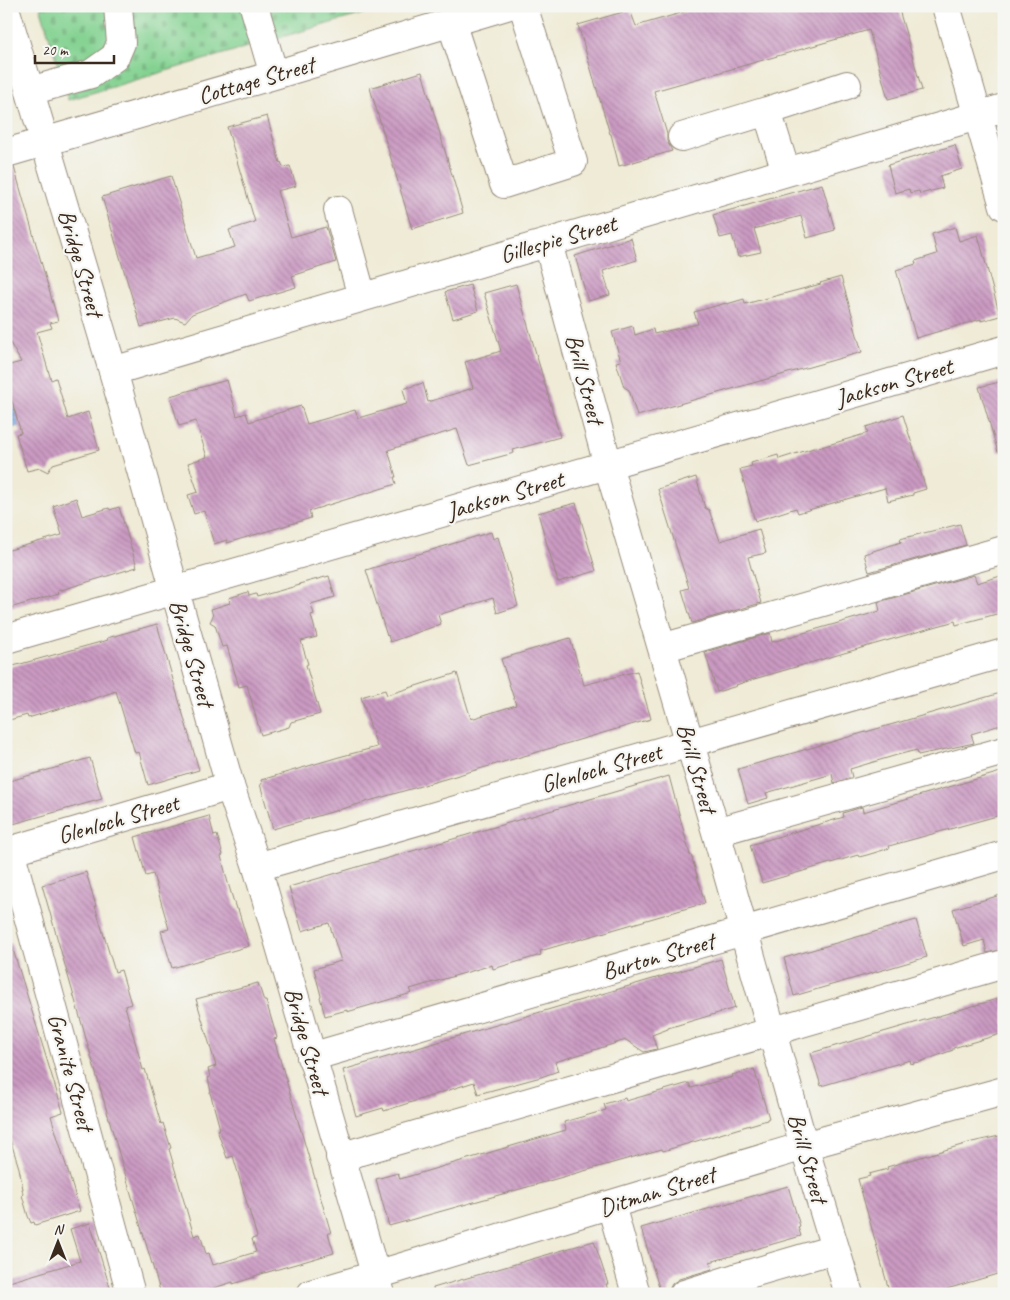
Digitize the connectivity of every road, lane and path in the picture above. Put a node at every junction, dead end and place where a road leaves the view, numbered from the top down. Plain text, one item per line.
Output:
1 (118, 6) edge
2 (254, 6) edge
3 (506, 6) edge
4 (523, 6) edge
5 (946, 6) edge
6 (6, 11) edge
7 (462, 15) edge
8 (274, 75) junction
9 (847, 85) dead end
10 (30, 91) junction
11 (1004, 108) edge
12 (767, 111) junction
13 (978, 116) junction
14 (682, 137) dead end
15 (45, 141) junction
16 (6, 153) edge
17 (786, 172) junction
18 (1004, 206) edge
19 (338, 210) dead end
20 (548, 242) junction
21 (362, 298) junction
22 (1004, 350) edge
23 (113, 371) junction
24 (608, 465) junction
25 (1004, 550) edge
26 (174, 590) junction
27 (6, 639) edge
28 (662, 648) junction
29 (1004, 653) edge
30 (690, 742) junction
31 (1004, 751) edge
32 (230, 786) junction
33 (716, 832) junction
34 (8, 851) edge
35 (1004, 855) edge
36 (257, 867) junction
37 (744, 931) junction
38 (1004, 964) edge
39 (772, 1031) junction
40 (311, 1057) junction
41 (1004, 1091) edge
42 (804, 1146) junction
43 (340, 1157) junction
44 (610, 1205) junction
45 (835, 1249) junction
46 (378, 1285) edge
47 (738, 1286) edge
48 (131, 1294) edge
49 (311, 1294) edge
50 (636, 1294) edge
51 (684, 1294) edge
52 (849, 1294) edge

1 - 10 street
2 - 8 street
3 - 7 street, Cottage Street
4 - 7 street
5 - 13 street
6 - 10 street, Bridge Street
7 - 8 street, Cottage Street
8 - 15 street, Cottage Street
9 - 12 street
10 - 15 street, Bridge Street
11 - 13 street, Gillespie Street
12 - 14 street
12 - 17 street
13 - 17 street, Gillespie Street
13 - 18 street
15 - 16 street, Cottage Street
15 - 23 street, Bridge Street
17 - 20 street, Gillespie Street
19 - 21 street
20 - 21 street, Gillespie Street
20 - 24 street, Brill Street
21 - 23 street, Gillespie Street
22 - 24 street, Jackson Street
23 - 26 street, Bridge Street
24 - 26 street, Jackson Street
24 - 28 street, Brill Street
25 - 28 street
26 - 27 street, Jackson Street
26 - 32 street, Bridge Street
28 - 30 street, Brill Street
29 - 30 street, Glenloch Street
30 - 33 street, Brill Street
30 - 36 street, Glenloch Street
31 - 33 street
32 - 34 street, Glenloch Street
32 - 36 street, Bridge Street
33 - 37 street, Brill Street
34 - 48 street, Granite Street
35 - 37 street, Burton Street
36 - 40 street, Bridge Street
37 - 39 street, Brill Street
37 - 40 street, Burton Street
38 - 39 street
39 - 42 street, Brill Street
39 - 43 street
40 - 43 street, Bridge Street
41 - 42 street, Ditman Street
42 - 44 street, Ditman Street
42 - 45 street, Brill Street
43 - 46 street, Bridge Street
44 - 46 street, Ditman Street
44 - 50 street
45 - 47 street
45 - 52 street, Brill Street
46 - 49 street, Ditman Street
47 - 51 street

